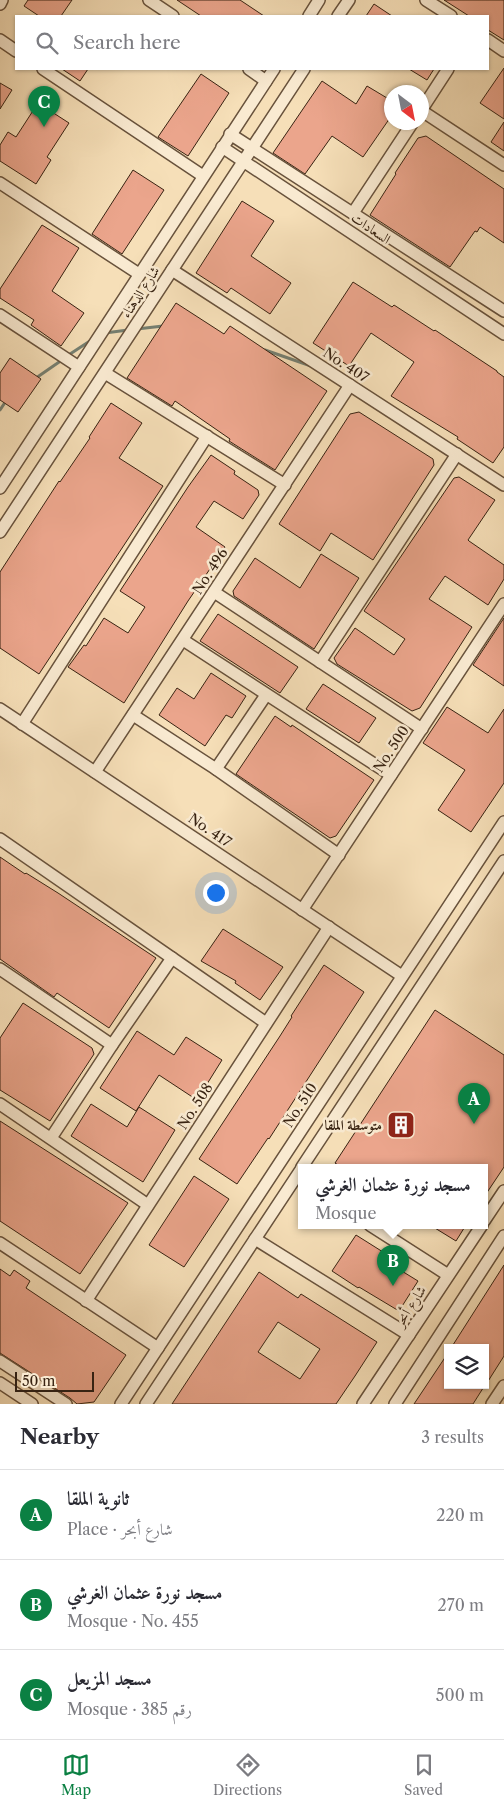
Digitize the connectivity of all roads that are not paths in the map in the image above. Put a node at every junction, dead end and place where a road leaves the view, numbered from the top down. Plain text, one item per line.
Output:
1 (2, 0) edge
2 (149, 0) edge
3 (319, 0) edge
4 (349, 0) edge
5 (426, 0) edge
6 (0, 4) edge
7 (162, 4) edge
8 (172, 15) edge
9 (310, 15) edge
10 (339, 15) edge
11 (449, 15) edge
12 (0, 40) edge
13 (489, 41) edge
14 (15, 50) edge
15 (504, 51) edge
16 (44, 70) edge
17 (250, 70) edge
18 (273, 70) edge
19 (303, 70) edge
20 (447, 70) edge
21 (266, 81) junction
22 (429, 99) edge
23 (429, 115) edge
24 (408, 130) edge
25 (230, 134) junction
26 (222, 146) junction
27 (253, 148) junction
28 (245, 162) junction
29 (504, 165) edge
30 (203, 176) junction
31 (0, 183) edge
32 (353, 213) junction
33 (172, 270) junction
34 (139, 274) junction
35 (504, 311) edge
36 (0, 315) edge
37 (504, 334) edge
38 (79, 367) junction
39 (105, 373) junction
40 (350, 385) junction
41 (207, 436) junction
42 (457, 454) junction
43 (285, 485) junction
44 (504, 485) edge
45 (0, 488) edge
46 (0, 532) edge
47 (214, 592) junction
48 (504, 604) edge
49 (182, 640) junction
50 (320, 662) junction
51 (266, 695) junction
52 (1, 713) edge
53 (133, 715) junction
54 (22, 724) junction
55 (422, 729) junction
56 (216, 769) junction
57 (95, 772) junction
58 (391, 775) junction
59 (504, 822) edge
60 (0, 839) edge
61 (339, 855) junction
62 (504, 861) edge
63 (302, 910) junction
64 (329, 927) junction
65 (172, 958) junction
66 (0, 969) edge
67 (403, 975) junction
68 (421, 986) junction
69 (266, 1023) junction
70 (112, 1045) junction
71 (0, 1104) edge
72 (51, 1138) junction
73 (306, 1164) edge
74 (298, 1176) edge
75 (504, 1191) edge
76 (148, 1205) junction
77 (488, 1215) edge
78 (376, 1229) edge
79 (479, 1229) edge
80 (504, 1236) edge
81 (254, 1239) junction
82 (0, 1244) edge
83 (448, 1275) junction
84 (86, 1301) junction
85 (409, 1335) junction
86 (158, 1348) junction
87 (0, 1361) edge
88 (0, 1383) edge
89 (504, 1386) edge
90 (497, 1401) edge
91 (32, 1404) edge
92 (66, 1404) edge
93 (121, 1404) edge
94 (146, 1404) edge
95 (363, 1404) edge
96 (395, 1404) edge

1 - 6 street
2 - 7 street
3 - 9 street
4 - 10 street
5 - 11 street
7 - 8 street
12 - 14 street
13 - 15 street
16 - 30 street
17 - 21 street
18 - 21 street, شارع الدهناء
19 - 27 street, شارع الدهناء
20 - 22 street
21 - 25 street, شارع الدهناء
23 - 29 street
24 - 32 street
25 - 26 street, شارع الدهناء
25 - 27 street, السعادات
26 - 28 street, السعادات
26 - 30 street, شارع الدهناء
27 - 28 street, شارع الدهناء
27 - 32 street, السعادات
28 - 33 street, شارع الدهناء
28 - 37 street, السعادات
30 - 34 street, شارع الدهناء
31 - 34 street
32 - 35 street, السعادات
33 - 39 street, شارع الدهناء
33 - 40 street, No. 407
34 - 38 street, شارع الدهناء
36 - 38 street
38 - 45 street, شارع الدهناء
39 - 41 street
39 - 46 street, شارع الدهناء
40 - 42 street, No. 407
40 - 43 street, No. 496
41 - 43 street
41 - 54 street
42 - 44 street, No. 407
42 - 50 street
43 - 47 street, No. 496
47 - 49 street, No. 496
47 - 50 street
48 - 55 street, No. 500
49 - 51 street
49 - 53 street, No. 496
50 - 55 street
51 - 56 street
51 - 58 street
52 - 54 street, No. 417
53 - 56 street
53 - 57 street, No. 496
54 - 57 street, No. 417
55 - 58 street, No. 500
56 - 61 street
57 - 63 street, No. 417
58 - 61 street, No. 500
59 - 67 street, No. 510
60 - 65 street
61 - 63 street, No. 500
62 - 68 street
63 - 64 street, No. 417
64 - 67 street, No. 417
64 - 69 street, No. 508
65 - 69 street
65 - 70 street
66 - 70 street
67 - 68 street, No. 417
67 - 86 street, No. 510
68 - 73 street
69 - 76 street, No. 508
70 - 72 street
71 - 72 street
72 - 76 street
74 - 81 street
75 - 77 street
76 - 84 street, No. 508
78 - 83 street
79 - 83 street, شارع أبحر
80 - 96 street
81 - 85 street
81 - 94 street
82 - 84 street
83 - 85 street, شارع أبحر
84 - 86 street
85 - 95 street, شارع أبحر
86 - 93 street, No. 510
87 - 92 street
88 - 91 street
89 - 90 street

